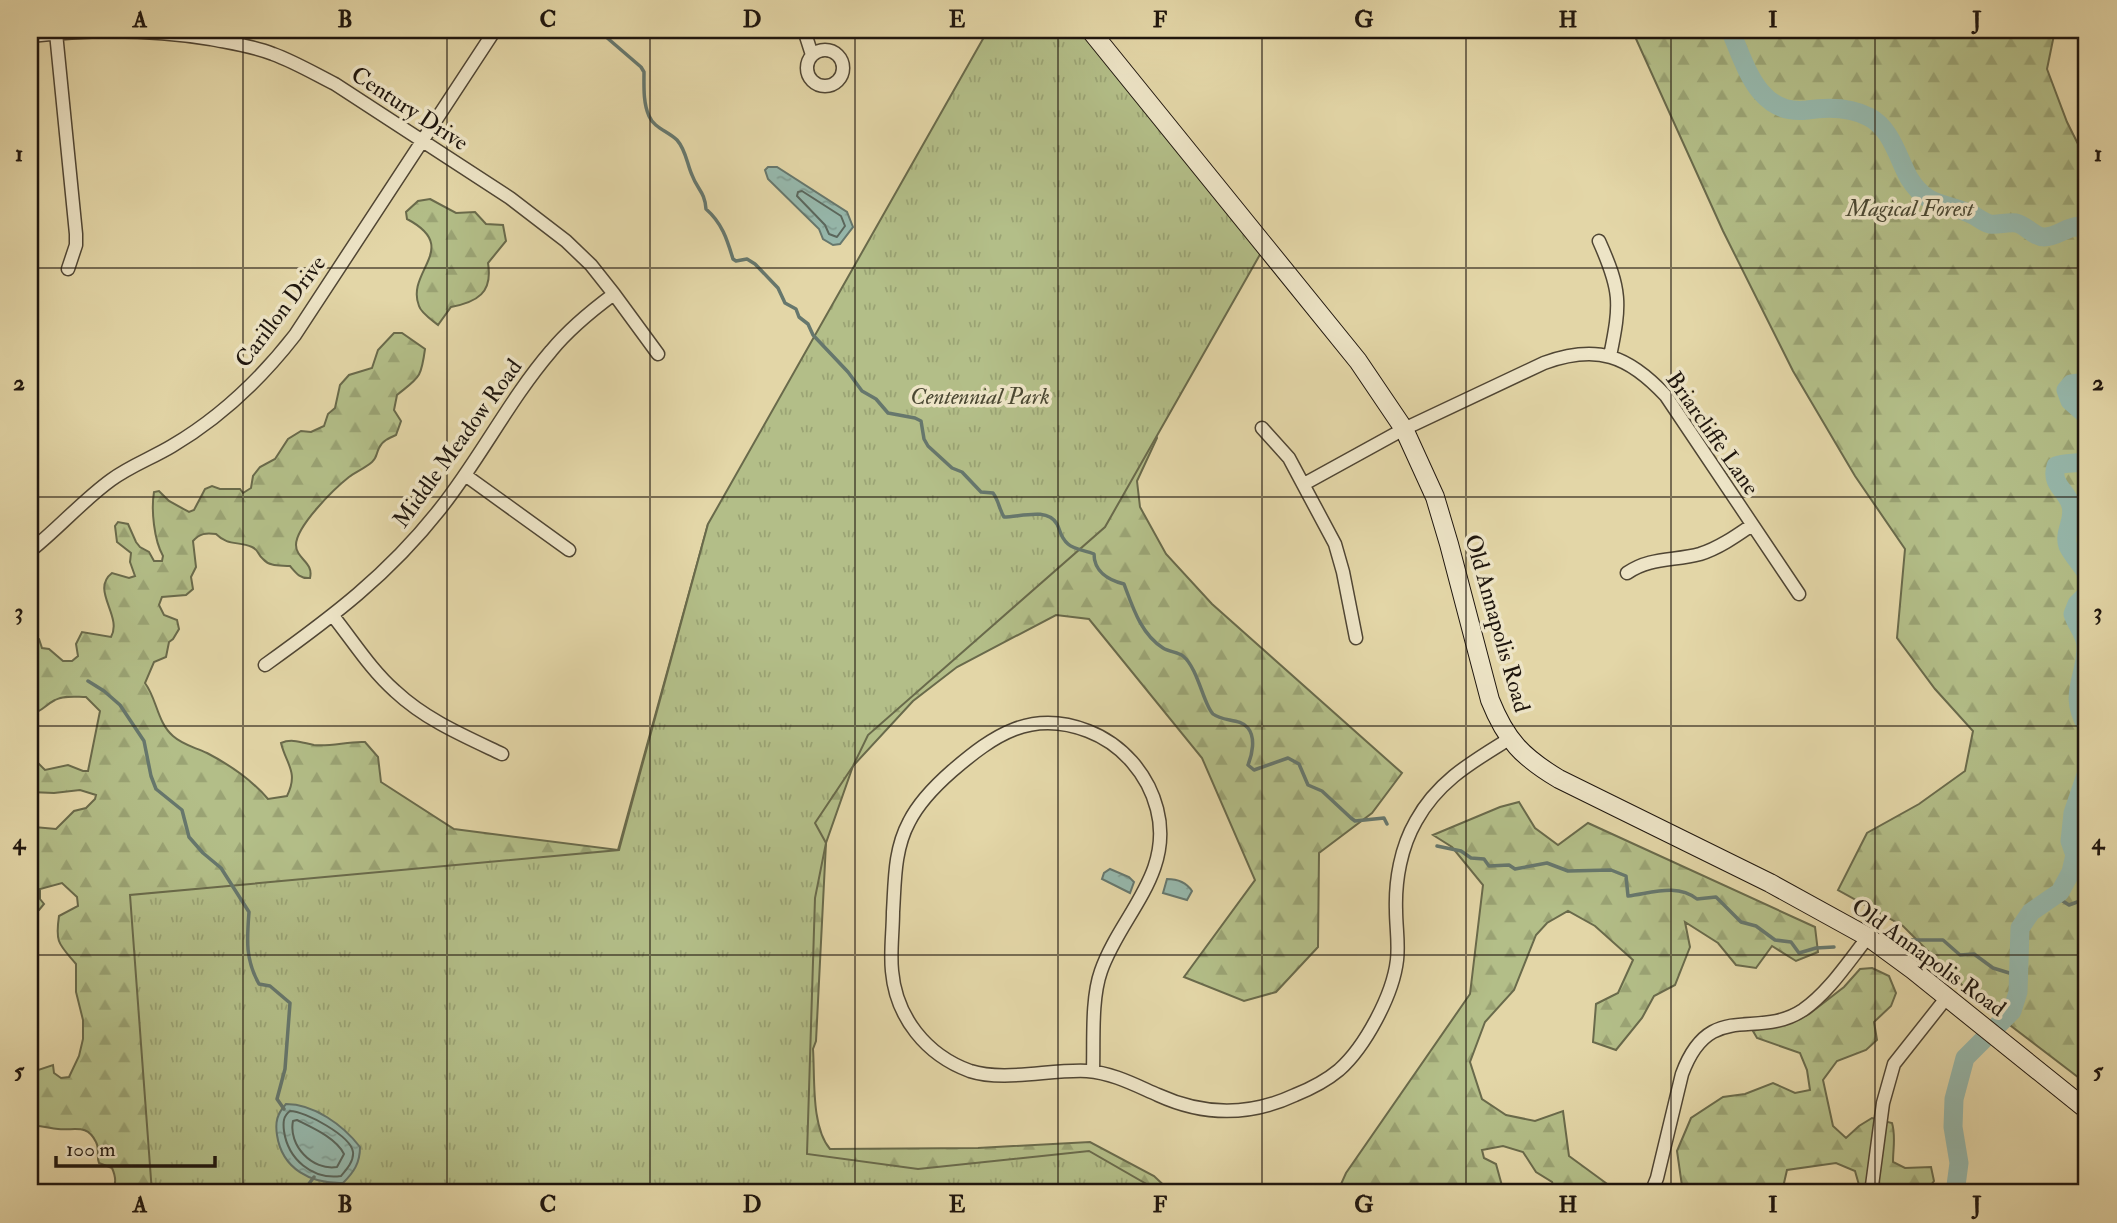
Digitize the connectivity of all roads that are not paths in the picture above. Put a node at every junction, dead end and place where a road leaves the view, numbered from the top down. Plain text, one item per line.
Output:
1 (495, 30) edge
2 (804, 30) edge
3 (1090, 30) edge
4 (56, 33) junction
5 (30, 36) edge
6 (812, 55) dead end
7 (423, 142) junction
8 (1599, 241) dead end
9 (68, 269) dead end
10 (614, 293) junction
11 (658, 355) dead end
12 (1610, 356) junction
13 (1262, 428) dead end
14 (1404, 429) junction
15 (465, 475) junction
16 (1304, 484) junction
17 (1752, 525) junction
18 (569, 550) dead end
19 (30, 551) edge
20 (1627, 573) dead end
21 (1799, 594) dead end
22 (333, 616) junction
23 (1356, 638) dead end
24 (265, 665) dead end
25 (1509, 739) junction
26 (502, 754) dead end
27 (1868, 937) junction
28 (1947, 997) junction
29 (1093, 1071) junction
30 (2087, 1110) edge
31 (1651, 1193) edge
32 (1871, 1193) edge

1 - 7 street, Carillon Drive
2 - 6 street
3 - 14 street, Old Annapolis Road
4 - 5 street, Century Drive
4 - 7 street, Century Drive
4 - 9 street
7 - 10 street, Century Drive
7 - 19 street, Carillon Drive
8 - 12 street
10 - 11 street, Century Drive
10 - 15 street, Middle Meadow Road
12 - 14 street, Briarcliffe Lane
12 - 17 street, Briarcliffe Lane
13 - 16 street
14 - 16 street, Briarcliffe Lane
14 - 25 street, Old Annapolis Road
15 - 18 street
15 - 22 street, Middle Meadow Road
16 - 23 street
17 - 20 street
17 - 21 street, Briarcliffe Lane
22 - 24 street, Middle Meadow Road
22 - 26 street
25 - 27 street, Old Annapolis Road
25 - 29 street
27 - 28 street, Old Annapolis Road
27 - 31 street
28 - 30 street, Old Annapolis Road
28 - 32 street
29 - 29 street

